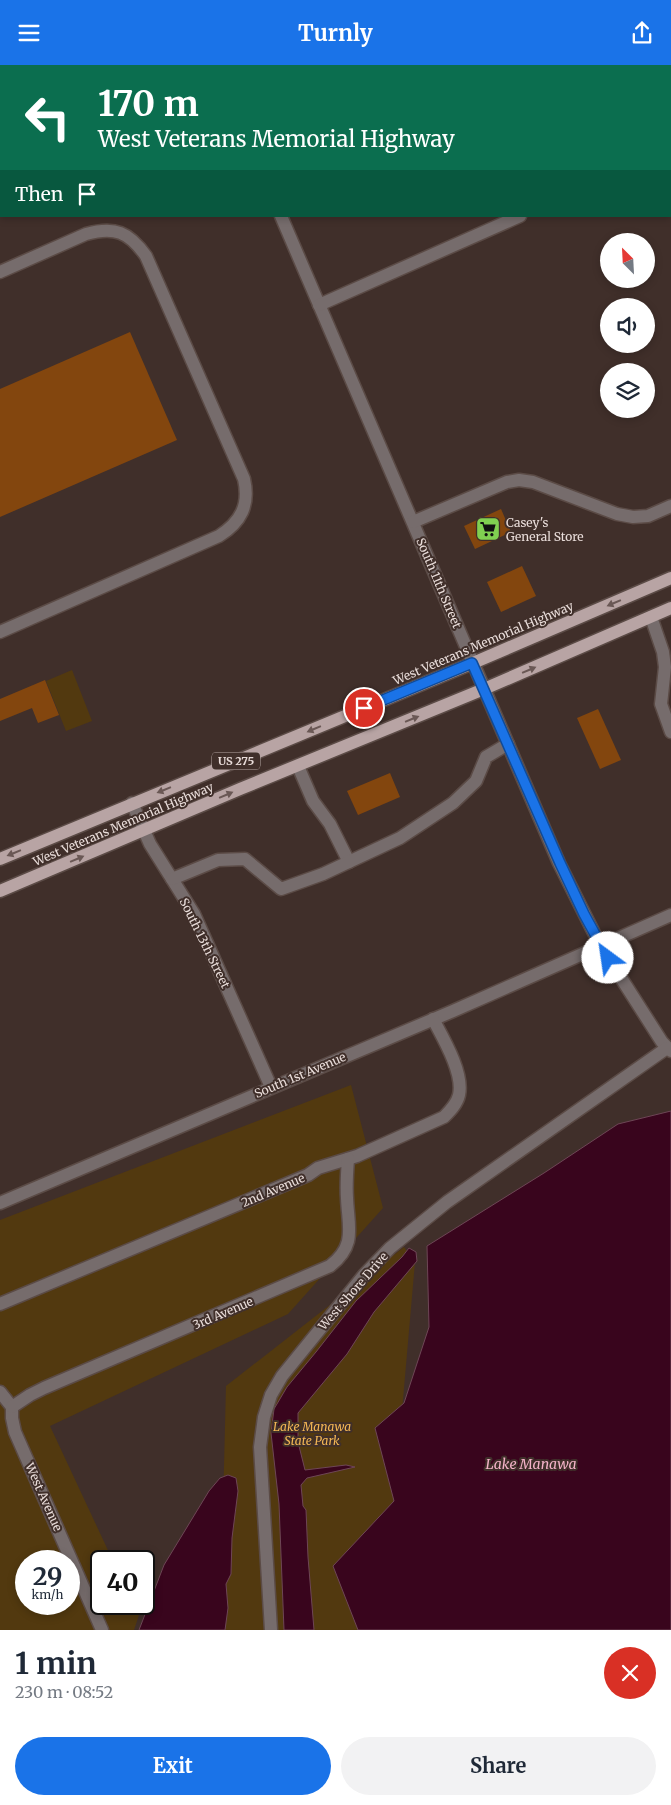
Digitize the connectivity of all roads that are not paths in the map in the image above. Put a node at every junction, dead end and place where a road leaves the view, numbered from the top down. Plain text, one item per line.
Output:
1 (281, 217) edge
2 (518, 217) edge
3 (0, 271) edge
4 (319, 305) junction
5 (671, 506) edge
6 (413, 522) junction
7 (671, 578) edge
8 (671, 608) edge
9 (651, 617) junction
10 (0, 632) edge
11 (472, 663) junction
12 (484, 689) junction
13 (671, 732) edge
14 (508, 744) junction
15 (298, 766) junction
16 (132, 803) junction
17 (144, 830) junction
18 (0, 859) edge
19 (349, 862) junction
20 (172, 879) junction
21 (0, 891) edge
22 (671, 915) edge
23 (600, 945) junction
24 (433, 1019) junction
25 (669, 1049) edge
26 (272, 1087) junction
27 (348, 1159) junction
28 (0, 1203) edge
29 (0, 1303) edge
30 (0, 1392) edge
31 (12, 1407) junction
32 (102, 1630) edge
33 (270, 1630) edge

1 - 4 street, South 11th Street
2 - 4 street
3 - 10 street
4 - 6 street, South 11th Street
5 - 6 street
6 - 11 street, South 11th Street
7 -> 11 main road, West Veterans Memorial Highway / US 275
8 - 9 main road, West Veterans Memorial Highway / US 275
12 -> 9 main road, West Veterans Memorial Highway / US 275
9 - 13 street
11 - 12 street, South 11th Street
11 -> 16 main road, West Veterans Memorial Highway / US 275
12 - 14 street, South 11th Street
15 -> 12 main road, West Veterans Memorial Highway / US 275
14 - 19 street
14 - 23 street, South 11th Street
17 -> 15 main road, West Veterans Memorial Highway / US 275
15 - 19 street
16 - 17 street, South 13th Street
16 -> 18 main road, West Veterans Memorial Highway / US 275
17 - 20 street, South 13th Street
21 -> 17 main road, West Veterans Memorial Highway / US 275
19 - 20 street
20 - 26 street, South 13th Street
22 - 23 street, South 1st Avenue
23 - 24 street, South 1st Avenue
23 - 25 street, South 11th Street
24 - 26 street, South 1st Avenue
24 - 27 street, 2nd Avenue
25 - 33 street, West Shore Drive
26 - 28 street, South 1st Avenue
27 - 29 street, 2nd Avenue
27 - 31 street, 3rd Avenue
30 - 31 street
31 - 32 street, West Avenue

